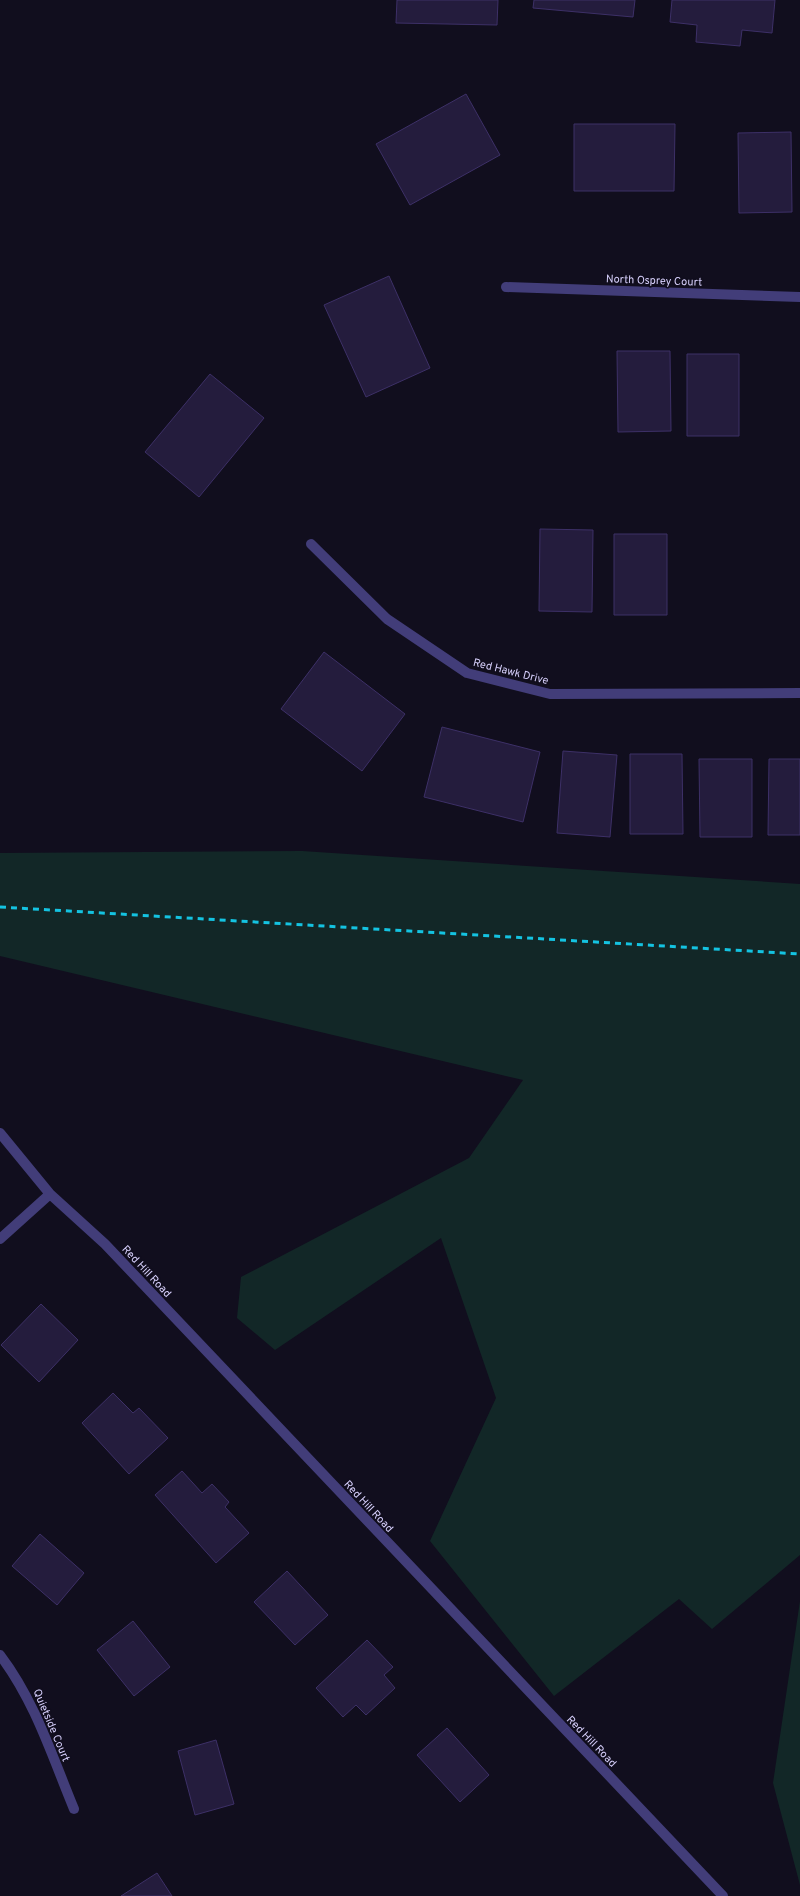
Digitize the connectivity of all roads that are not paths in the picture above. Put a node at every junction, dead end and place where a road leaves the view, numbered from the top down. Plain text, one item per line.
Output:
1 (506, 287) dead end
2 (800, 297) edge
3 (311, 544) dead end
4 (800, 693) edge
5 (0, 1132) edge
6 (50, 1194) junction
7 (0, 1240) edge
8 (0, 1655) edge
9 (74, 1810) dead end
10 (723, 1896) edge

1 - 2 street, North Osprey Court
3 - 4 street, Red Hawk Drive
5 - 6 street, Red Hill Road
6 - 7 street
6 - 10 street, Red Hill Road
8 - 9 street, Quietside Court

